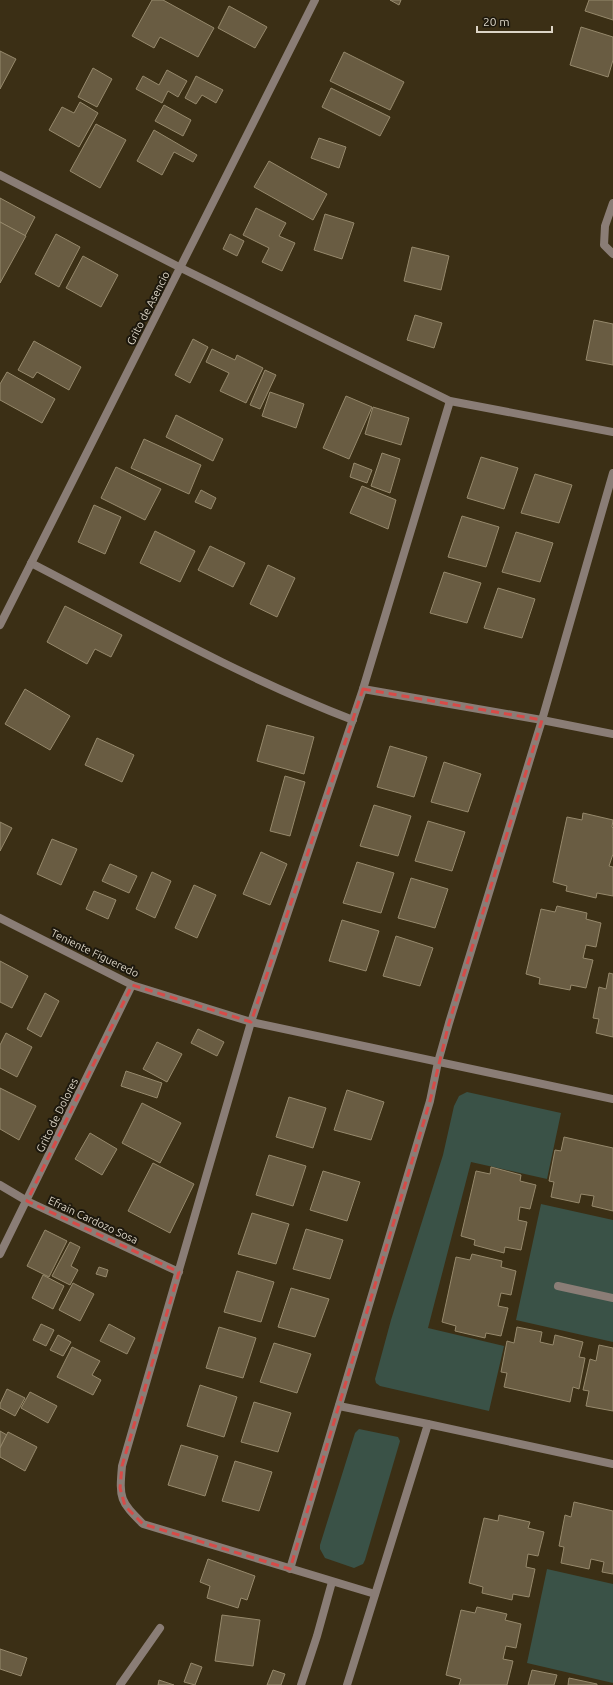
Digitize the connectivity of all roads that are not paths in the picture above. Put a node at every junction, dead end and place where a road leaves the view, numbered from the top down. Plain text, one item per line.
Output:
1 (314, 0) edge
2 (0, 175) edge
3 (613, 203) edge
4 (613, 254) edge
5 (181, 268) junction
6 (450, 401) junction
7 (613, 432) edge
8 (613, 473) edge
9 (31, 563) junction
10 (0, 625) edge
11 (363, 690) junction
12 (353, 720) junction
13 (542, 720) junction
14 (613, 734) edge
15 (0, 918) edge
16 (132, 985) junction
17 (251, 1022) junction
18 (438, 1062) junction
19 (613, 1099) edge
20 (0, 1185) edge
21 (27, 1201) junction
22 (0, 1254) edge
23 (179, 1272) junction
24 (558, 1286) dead end
25 (613, 1298) edge
26 (339, 1406) junction
27 (428, 1424) junction
28 (613, 1464) edge
29 (290, 1570) junction
30 (332, 1582) junction
31 (375, 1594) junction
32 (160, 1628) dead end
33 (120, 1685) edge
34 (301, 1685) edge
35 (347, 1685) edge

1 - 5 street, Grito de Asencio
2 - 5 street
3 - 4 street
5 - 6 street
5 - 9 street, Grito de Asencio
6 - 7 street
6 - 11 street
8 - 13 street
9 - 10 street, Grito de Asencio
9 - 12 street
11 - 12 street
11 - 13 street
12 - 17 street
13 - 14 street
13 - 18 street
15 - 16 street, Teniente Figueredo
16 - 17 street, Teniente Figueredo
16 - 21 street, Grito de Dolores
17 - 18 street, Teniente Figueredo
17 - 23 street
18 - 19 street, Teniente Figueredo
18 - 26 street
20 - 21 street, Efrain Cardozo Sosa
21 - 22 street, Grito de Dolores
21 - 23 street, Efrain Cardozo Sosa
23 - 29 street
24 - 25 street
26 - 27 street
26 - 29 street
27 - 28 street
27 - 31 street
29 - 30 street
30 - 31 street
30 - 34 street
31 - 35 street
32 - 33 street

